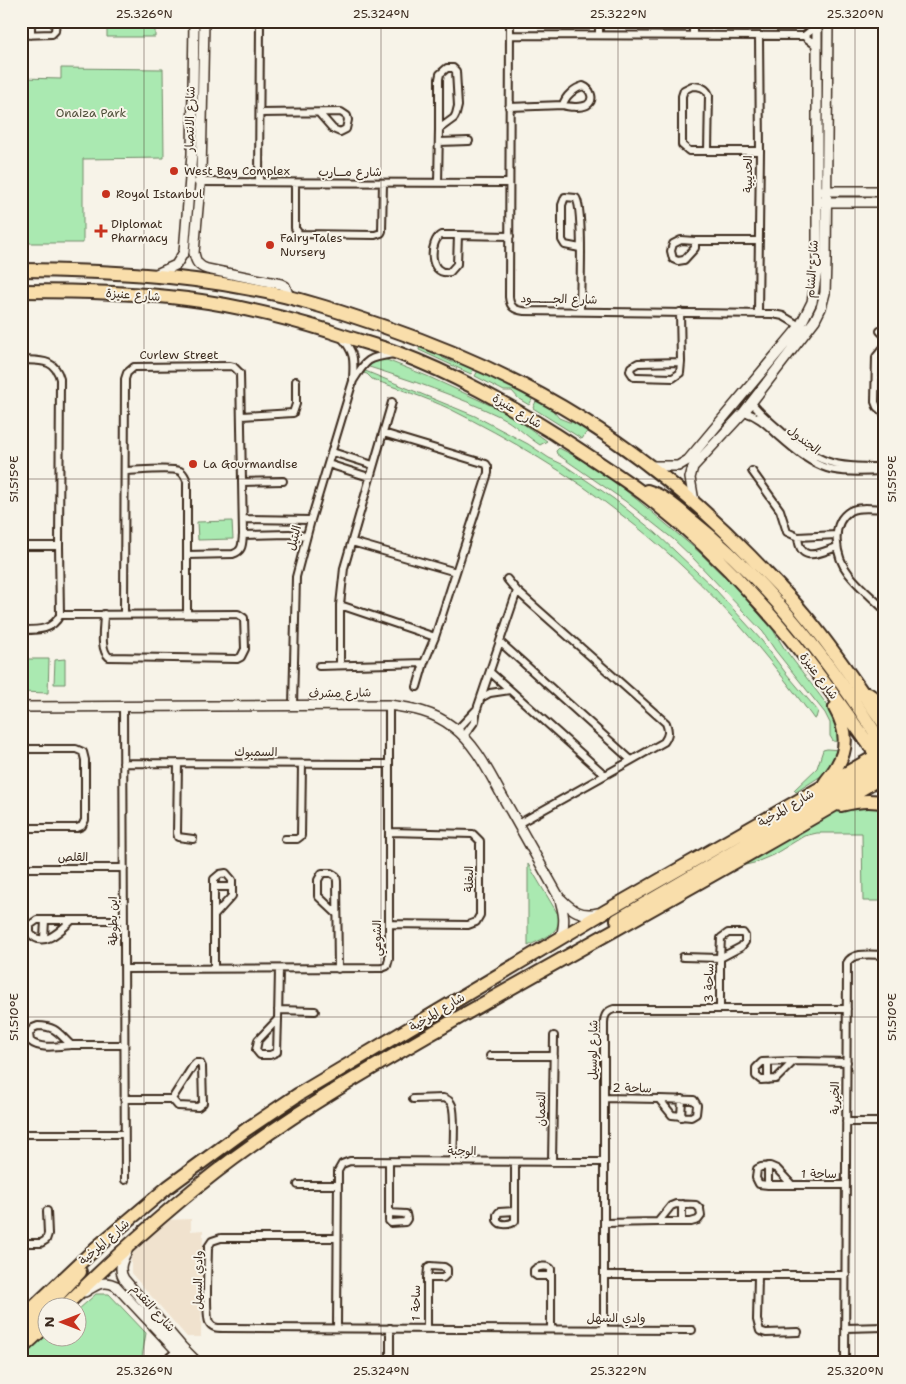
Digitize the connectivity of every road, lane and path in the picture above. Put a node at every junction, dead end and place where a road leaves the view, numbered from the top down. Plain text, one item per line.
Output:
1 (31, 21) edge
2 (56, 21) edge
3 (194, 21) edge
4 (204, 21) edge
5 (260, 21) edge
6 (319, 21) edge
7 (325, 21) edge
8 (510, 21) edge
9 (599, 21) edge
10 (693, 21) edge
11 (828, 21) edge
12 (817, 24) edge
13 (21, 35) edge
14 (31, 35) junction
15 (510, 35) junction
16 (600, 35) junction
17 (693, 35) junction
18 (758, 36) junction
19 (804, 36) junction
20 (194, 45) junction
21 (817, 46) junction
22 (204, 50) junction
23 (563, 105) dead end
24 (509, 108) junction
25 (260, 112) junction
26 (319, 113) dead end
27 (439, 129) junction
28 (439, 142) junction
29 (469, 142) dead end
30 (708, 151) junction
31 (760, 151) junction
32 (196, 182) junction
33 (259, 182) junction
34 (295, 183) junction
35 (383, 183) junction
36 (438, 183) junction
37 (510, 183) junction
38 (817, 191) junction
39 (827, 191) junction
40 (885, 191) edge
41 (822, 202) junction
42 (885, 202) edge
43 (458, 235) junction
44 (510, 236) junction
45 (695, 241) dead end
46 (759, 241) junction
47 (580, 248) junction
48 (21, 270) edge
49 (152, 276) junction
50 (21, 290) edge
51 (289, 297) junction
52 (580, 311) junction
53 (680, 312) junction
54 (758, 313) junction
55 (800, 326) junction
56 (880, 331) dead end
57 (338, 334) junction
58 (885, 336) edge
59 (885, 346) edge
60 (399, 354) junction
61 (21, 360) edge
62 (681, 362) junction
63 (353, 381) junction
64 (296, 382) dead end
65 (392, 402) dead end
66 (752, 403) junction
67 (744, 412) junction
68 (885, 414) edge
69 (242, 416) junction
70 (383, 434) junction
71 (332, 452) junction
72 (328, 464) junction
73 (684, 464) junction
74 (373, 466) junction
75 (652, 466) junction
76 (885, 467) edge
77 (125, 471) junction
78 (752, 471) dead end
79 (885, 471) edge
80 (690, 474) junction
81 (369, 477) junction
82 (283, 481) dead end
83 (242, 482) junction
84 (637, 489) junction
85 (694, 501) junction
86 (885, 509) edge
87 (243, 519) junction
88 (291, 520) junction
89 (311, 520) junction
90 (289, 534) junction
91 (836, 534) junction
92 (243, 535) junction
93 (306, 536) junction
94 (798, 537) junction
95 (352, 542) junction
96 (21, 546) edge
97 (59, 546) junction
98 (837, 547) junction
99 (187, 555) junction
100 (456, 572) junction
101 (507, 579) dead end
102 (517, 590) junction
103 (340, 604) junction
104 (885, 610) edge
105 (104, 614) junction
106 (124, 614) junction
107 (187, 614) junction
108 (60, 615) junction
109 (21, 630) edge
110 (435, 637) junction
111 (500, 642) junction
112 (424, 663) junction
113 (340, 665) junction
114 (318, 666) dead end
115 (490, 672) junction
116 (821, 676) junction
117 (417, 687) dead end
118 (860, 689) junction
119 (510, 690) junction
120 (481, 698) junction
121 (389, 705) junction
122 (293, 706) junction
123 (885, 706) edge
124 (21, 707) edge
125 (123, 707) junction
126 (477, 710) junction
127 (885, 725) edge
128 (456, 730) junction
129 (464, 736) junction
130 (21, 749) edge
131 (631, 760) junction
132 (884, 760) edge
133 (123, 763) junction
134 (178, 763) junction
135 (302, 764) junction
136 (389, 764) junction
137 (605, 775) junction
138 (823, 787) junction
139 (885, 803) edge
140 (827, 809) junction
141 (518, 824) junction
142 (21, 828) edge
143 (389, 832) junction
144 (194, 839) dead end
145 (285, 839) dead end
146 (21, 868) edge
147 (124, 868) junction
148 (214, 887) junction
149 (232, 887) junction
150 (560, 897) junction
151 (606, 912) junction
152 (337, 914) junction
153 (214, 916) junction
154 (45, 920) junction
155 (72, 920) junction
156 (124, 920) junction
157 (389, 924) junction
158 (44, 939) junction
159 (560, 939) junction
160 (585, 945) junction
161 (885, 955) edge
162 (683, 957) dead end
163 (720, 958) junction
164 (214, 968) junction
165 (338, 968) junction
166 (124, 969) junction
167 (278, 969) junction
168 (720, 1009) junction
169 (846, 1009) junction
170 (278, 1010) junction
171 (316, 1011) dead end
172 (278, 1019) junction
173 (554, 1036) dead end
174 (71, 1045) junction
175 (124, 1045) junction
176 (490, 1056) dead end
177 (554, 1056) junction
178 (794, 1061) junction
179 (768, 1062) junction
180 (846, 1062) junction
181 (768, 1080) junction
182 (604, 1098) junction
183 (124, 1099) junction
184 (172, 1099) junction
185 (413, 1099) dead end
186 (659, 1099) junction
187 (682, 1099) junction
188 (681, 1117) junction
189 (846, 1122) junction
190 (885, 1122) edge
191 (21, 1134) edge
192 (124, 1134) junction
193 (389, 1162) junction
194 (454, 1162) junction
195 (515, 1162) junction
196 (552, 1162) junction
197 (604, 1162) junction
198 (768, 1166) junction
199 (125, 1180) dead end
200 (298, 1185) dead end
201 (338, 1185) junction
202 (768, 1185) junction
203 (792, 1185) junction
204 (846, 1185) junction
205 (682, 1204) junction
206 (47, 1212) dead end
207 (515, 1212) dead end
208 (389, 1213) dead end
209 (658, 1222) junction
210 (682, 1222) junction
211 (604, 1223) junction
212 (337, 1238) junction
213 (21, 1243) edge
214 (131, 1244) junction
215 (97, 1247) junction
216 (604, 1274) junction
217 (846, 1275) junction
218 (551, 1276) dead end
219 (758, 1276) junction
220 (427, 1278) dead end
221 (58, 1296) edge
222 (76, 1296) edge
223 (79, 1296) edge
224 (38, 1317) edge
225 (21, 1319) edge
226 (337, 1328) junction
227 (390, 1328) junction
228 (845, 1328) junction
229 (885, 1328) edge
230 (427, 1329) junction
231 (551, 1329) junction
232 (604, 1330) junction
233 (692, 1330) dead end
234 (798, 1332) dead end
235 (21, 1334) edge
236 (38, 1334) edge
237 (179, 1349) junction
238 (21, 1350) edge
239 (162, 1363) edge
240 (188, 1363) edge
241 (198, 1363) edge
242 (390, 1363) edge
243 (844, 1363) edge

1 - 14 street
2 - 14 street
3 - 20 street, شارع الانتصار
4 - 22 street, شارع الانتصار
5 - 25 street
6 - 7 street
8 - 15 street, شارع الجــــــــود
9 - 16 street
10 - 17 street
11 - 39 street, شارع الشام
12 - 19 street
12 - 21 street, شارع الشام
13 - 14 street
15 - 16 street
15 - 24 street, شارع الجــــــــود
16 - 17 street
17 - 18 street
18 - 19 street
18 - 31 street, الحديبية
19 - 21 street
20 - 22 street
20 - 32 street, شارع الانتصار
21 - 38 street, شارع الشام
22 - 32 street, شارع الانتصار
23 - 24 street
24 - 37 street, شارع الجــــــــود
25 - 26 street
25 - 33 street
27 - 27 street
27 - 28 street
28 - 29 street
28 - 36 street
30 - 30 street
30 - 31 street
31 - 46 street, الحديبية
32 - 33 street, شارع مـــارب
32 - 49 street, شارع الانتصار
32 - 51 street, شارع الانتصار
33 - 34 street, شارع مـــارب
34 - 35 street, شارع مـــارب
34 - 35 street
35 - 36 street, شارع مـــارب
36 - 37 street, شارع مـــارب
37 - 44 street, شارع الجــــــــود
38 - 39 street
38 - 41 street, شارع الشام
39 - 40 street
39 - 41 street, شارع الشام
41 - 42 street
41 - 55 street, شارع الشام
41 - 66 street, شارع الشام
43 - 43 street
43 - 44 street
44 - 52 street, شارع الجــــــــود
45 - 46 street
46 - 54 street, الحديبية
47 - 47 street
47 - 52 street
48 - 49 highway, شارع عنيزة
49 - 51 highway, شارع عنيزة
50 - 57 highway, شارع عنيزة
51 - 75 highway, شارع عنيزة
52 - 53 street, شارع الجــــــــود
53 - 54 street, شارع الجــــــــود
53 - 62 street
54 - 55 street, شارع الجــــــــود
55 - 73 street, شارع الشام
56 - 58 street
57 - 60 highway, شارع عنيزة
57 - 63 street, البتيل
59 - 68 street
60 - 63 street, البتيل
60 - 84 highway, شارع عنيزة
61 - 97 street
62 - 62 street
63 - 71 street, البتيل
64 - 69 street
65 - 70 street
66 - 67 street, شارع الشام
66 - 76 street, الجندول
67 - 79 street, الجندول
67 - 80 street, شارع الشام
69 - 77 street, Curlew Street
69 - 83 street, Curlew Street
70 - 74 street
70 - 100 street
71 - 72 street, البتيل
71 - 74 street
72 - 81 street
72 - 89 street, البتيل
73 - 75 street
73 - 80 street
74 - 81 street
75 - 85 highway, شارع عنيزة
77 - 99 street
77 - 106 street, Curlew Street
78 - 94 street
80 - 85 street
81 - 95 street
82 - 83 street
83 - 87 street, Curlew Street
84 - 116 highway, شارع عنيزة
84 - 132 highway
85 - 118 highway, شارع عنيزة
86 - 91 street
87 - 88 street
87 - 92 street, Curlew Street
88 - 89 street
88 - 90 street
89 - 93 street, البتيل
90 - 92 street
90 - 93 street
91 - 94 street
91 - 98 street
92 - 99 street, Curlew Street
93 - 122 street, البتيل
94 - 98 street
95 - 100 street
95 - 103 street
96 - 97 street
97 - 108 street
98 - 104 street
99 - 107 street
100 - 110 street
101 - 102 street
102 - 111 street
102 - 131 street
103 - 110 street
103 - 113 street
105 - 106 street
105 - 107 street
105 - 108 street
106 - 107 street
108 - 109 street
110 - 112 street
111 - 115 street
111 - 131 street
112 - 113 street
112 - 117 street
113 - 114 street
115 - 119 street
115 - 120 street
116 - 132 highway, شارع عنيزة
116 - 138 highway
118 - 123 highway
118 - 127 highway, شارع عنيزة
119 - 120 street
119 - 137 street
120 - 126 street
121 - 122 street, شارع مشرف
121 - 128 street, شارع مشرف
121 - 136 street, الشوعي
122 - 125 street, شارع مشرف
124 - 125 street, شارع مشرف
125 - 133 street, ابن بطوطة
126 - 128 street
126 - 129 street
128 - 129 street, شارع مشرف
129 - 141 street, شارع مشرف
130 - 142 street
131 - 137 street
132 - 138 highway, شارع المرخية
132 - 140 highway, شارع المرخية
132 - 160 highway
133 - 134 street, السمبوك
133 - 147 street, ابن بطوطة
134 - 135 street, السمبوك
134 - 144 street
135 - 136 street, السمبوك
135 - 145 street
136 - 143 street, الشوعي
137 - 141 street
138 - 151 highway, شارع المرخية
139 - 140 highway
140 - 160 highway, شارع المرخية
141 - 150 street, شارع مشرف
143 - 157 street, الشوعي
143 - 157 street, البغلة
146 - 147 street, القلص
147 - 156 street, ابن بطوطة
148 - 149 street
148 - 149 street
148 - 153 street
149 - 153 street
150 - 151 street, شارع مشرف
150 - 159 street, شارع مشرف
151 - 159 highway, شارع المرخية
152 - 152 street
152 - 165 street
153 - 164 street
154 - 155 street
154 - 158 street
154 - 158 street
155 - 156 street
155 - 158 street
156 - 166 street, ابن بطوطة
157 - 165 street, الشوعي
159 - 215 highway, شارع المرخية
160 - 214 highway, شارع المرخية
161 - 169 street, الخيرية
162 - 163 street, ساحة 3
163 - 163 street, ساحة 3
163 - 168 street, ساحة 3
164 - 166 street, الشوعي
164 - 167 street, الشوعي
165 - 167 street, الشوعي
166 - 175 street, ابن بطوطة
167 - 170 street
168 - 169 street, شارع لوسيل
168 - 182 street, شارع لوسيل
169 - 180 street, الخيرية
170 - 171 street
170 - 172 street
172 - 172 street
173 - 177 street, النعمان
174 - 174 street
174 - 175 street
175 - 183 street, ابن بطوطة
176 - 177 street
177 - 196 street, النعمان
178 - 179 street
178 - 180 street
178 - 181 street
179 - 181 street
179 - 181 street
180 - 189 street, الخيرية
182 - 186 street, ساحة 2
182 - 197 street, شارع لوسيل
183 - 184 street
183 - 192 street, ابن بطوطة
184 - 184 street
185 - 194 street
186 - 187 street, ساحة 2
186 - 188 street, ساحة 2
187 - 188 street
187 - 188 street
189 - 190 street
189 - 204 street, الخيرية
191 - 192 street
192 - 199 street, ابن بطوطة
193 - 194 street, الوجبة
193 - 201 street, الوجبة
193 - 208 street
194 - 195 street, الوجبة
195 - 196 street, الوجبة
195 - 207 street
196 - 197 street, الوجبة
197 - 211 street, شارع لوسيل
198 - 202 street
198 - 202 street
198 - 203 street, ساحة 1
200 - 201 street
201 - 212 street, الوجبة
202 - 203 street, ساحة 1
203 - 204 street, ساحة 1
204 - 217 street, الخيرية
205 - 209 street
205 - 210 street
205 - 210 street
206 - 213 street
209 - 210 street
209 - 211 street
211 - 216 street, شارع لوسيل
212 - 226 street, الوجبة
212 - 226 street, وادي السهل
214 - 222 highway, شارع المرخية
214 - 237 street, شارع التقدم
215 - 221 highway
215 - 225 highway, شارع المرخية
216 - 219 street
216 - 232 street, شارع لوسيل
217 - 219 street
217 - 228 street, الخيرية
218 - 231 street
219 - 234 street
220 - 230 street, ساحة 1
223 - 237 street, شارع التقدم
224 - 235 highway
226 - 227 street, وادي السهل
227 - 230 street, وادي السهل
227 - 242 street
228 - 229 street
228 - 243 street, الخيرية
230 - 231 street, وادي السهل
231 - 232 street, وادي السهل
232 - 233 street, وادي السهل
236 - 238 highway
237 - 239 street
237 - 240 street, شارع التقدم
237 - 241 street, شارع التقدم

